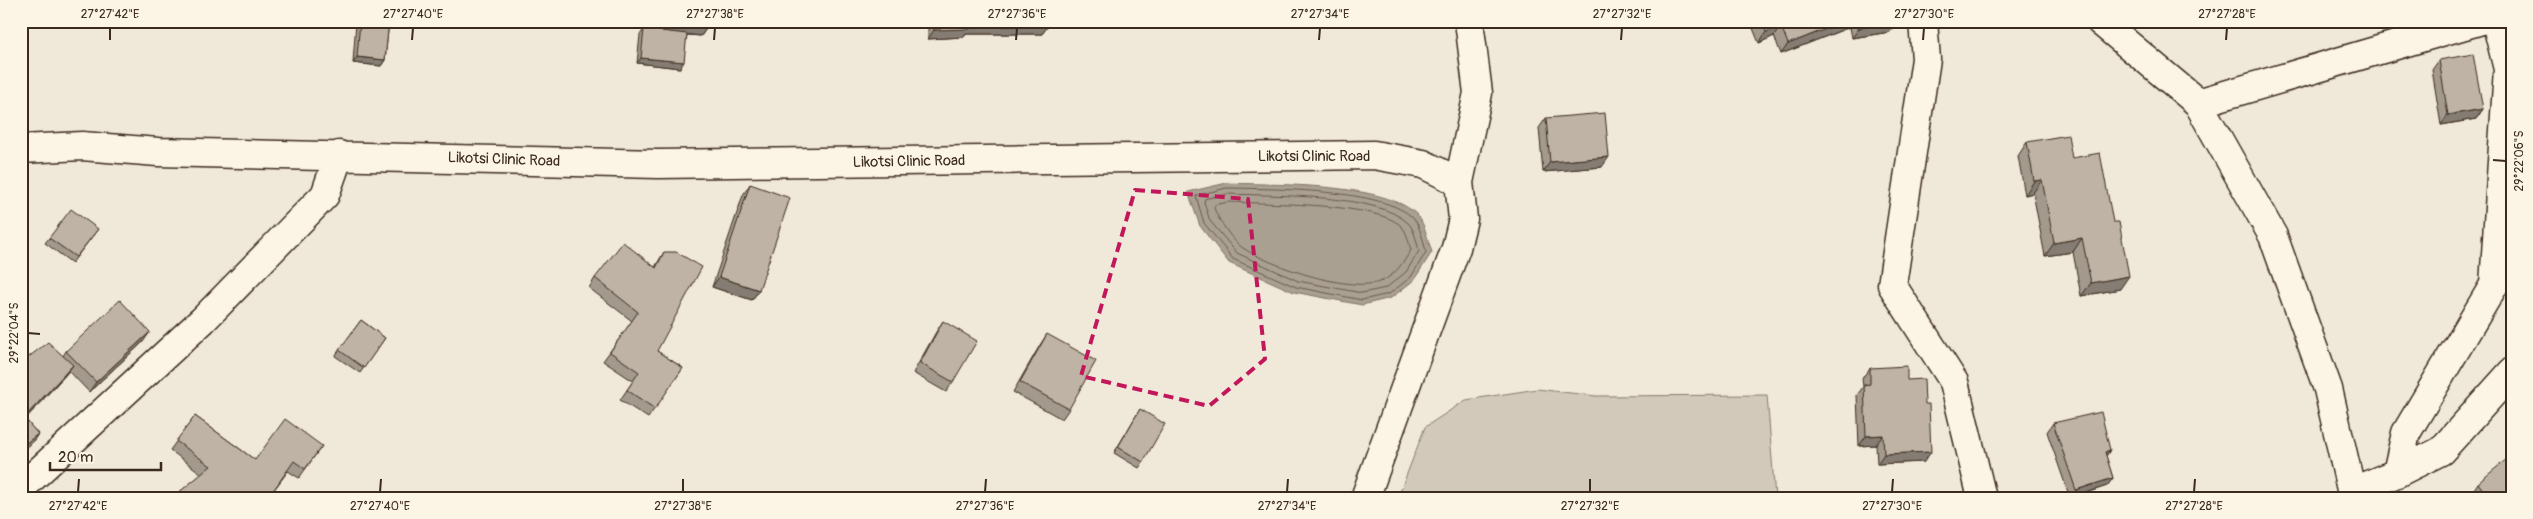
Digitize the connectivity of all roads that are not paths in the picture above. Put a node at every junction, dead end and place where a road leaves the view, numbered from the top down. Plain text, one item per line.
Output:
1 (1469, 21) edge
2 (1924, 21) edge
3 (2100, 21) edge
4 (2478, 21) edge
5 (2496, 21) edge
6 (2198, 103) junction
7 (21, 149) edge
8 (339, 155) junction
9 (1459, 182) junction
10 (2512, 372) edge
11 (2397, 473) junction
12 (21, 488) edge
13 (2352, 495) edge
14 (1365, 498) edge
15 (1982, 498) edge

1 - 9 street
2 - 15 street
3 - 6 street
4 - 6 street
5 - 11 street
6 - 13 street
7 - 8 street, Likotsi Clinic Road
8 - 9 street, Likotsi Clinic Road
8 - 12 street
9 - 14 street
10 - 11 street
11 - 13 street

